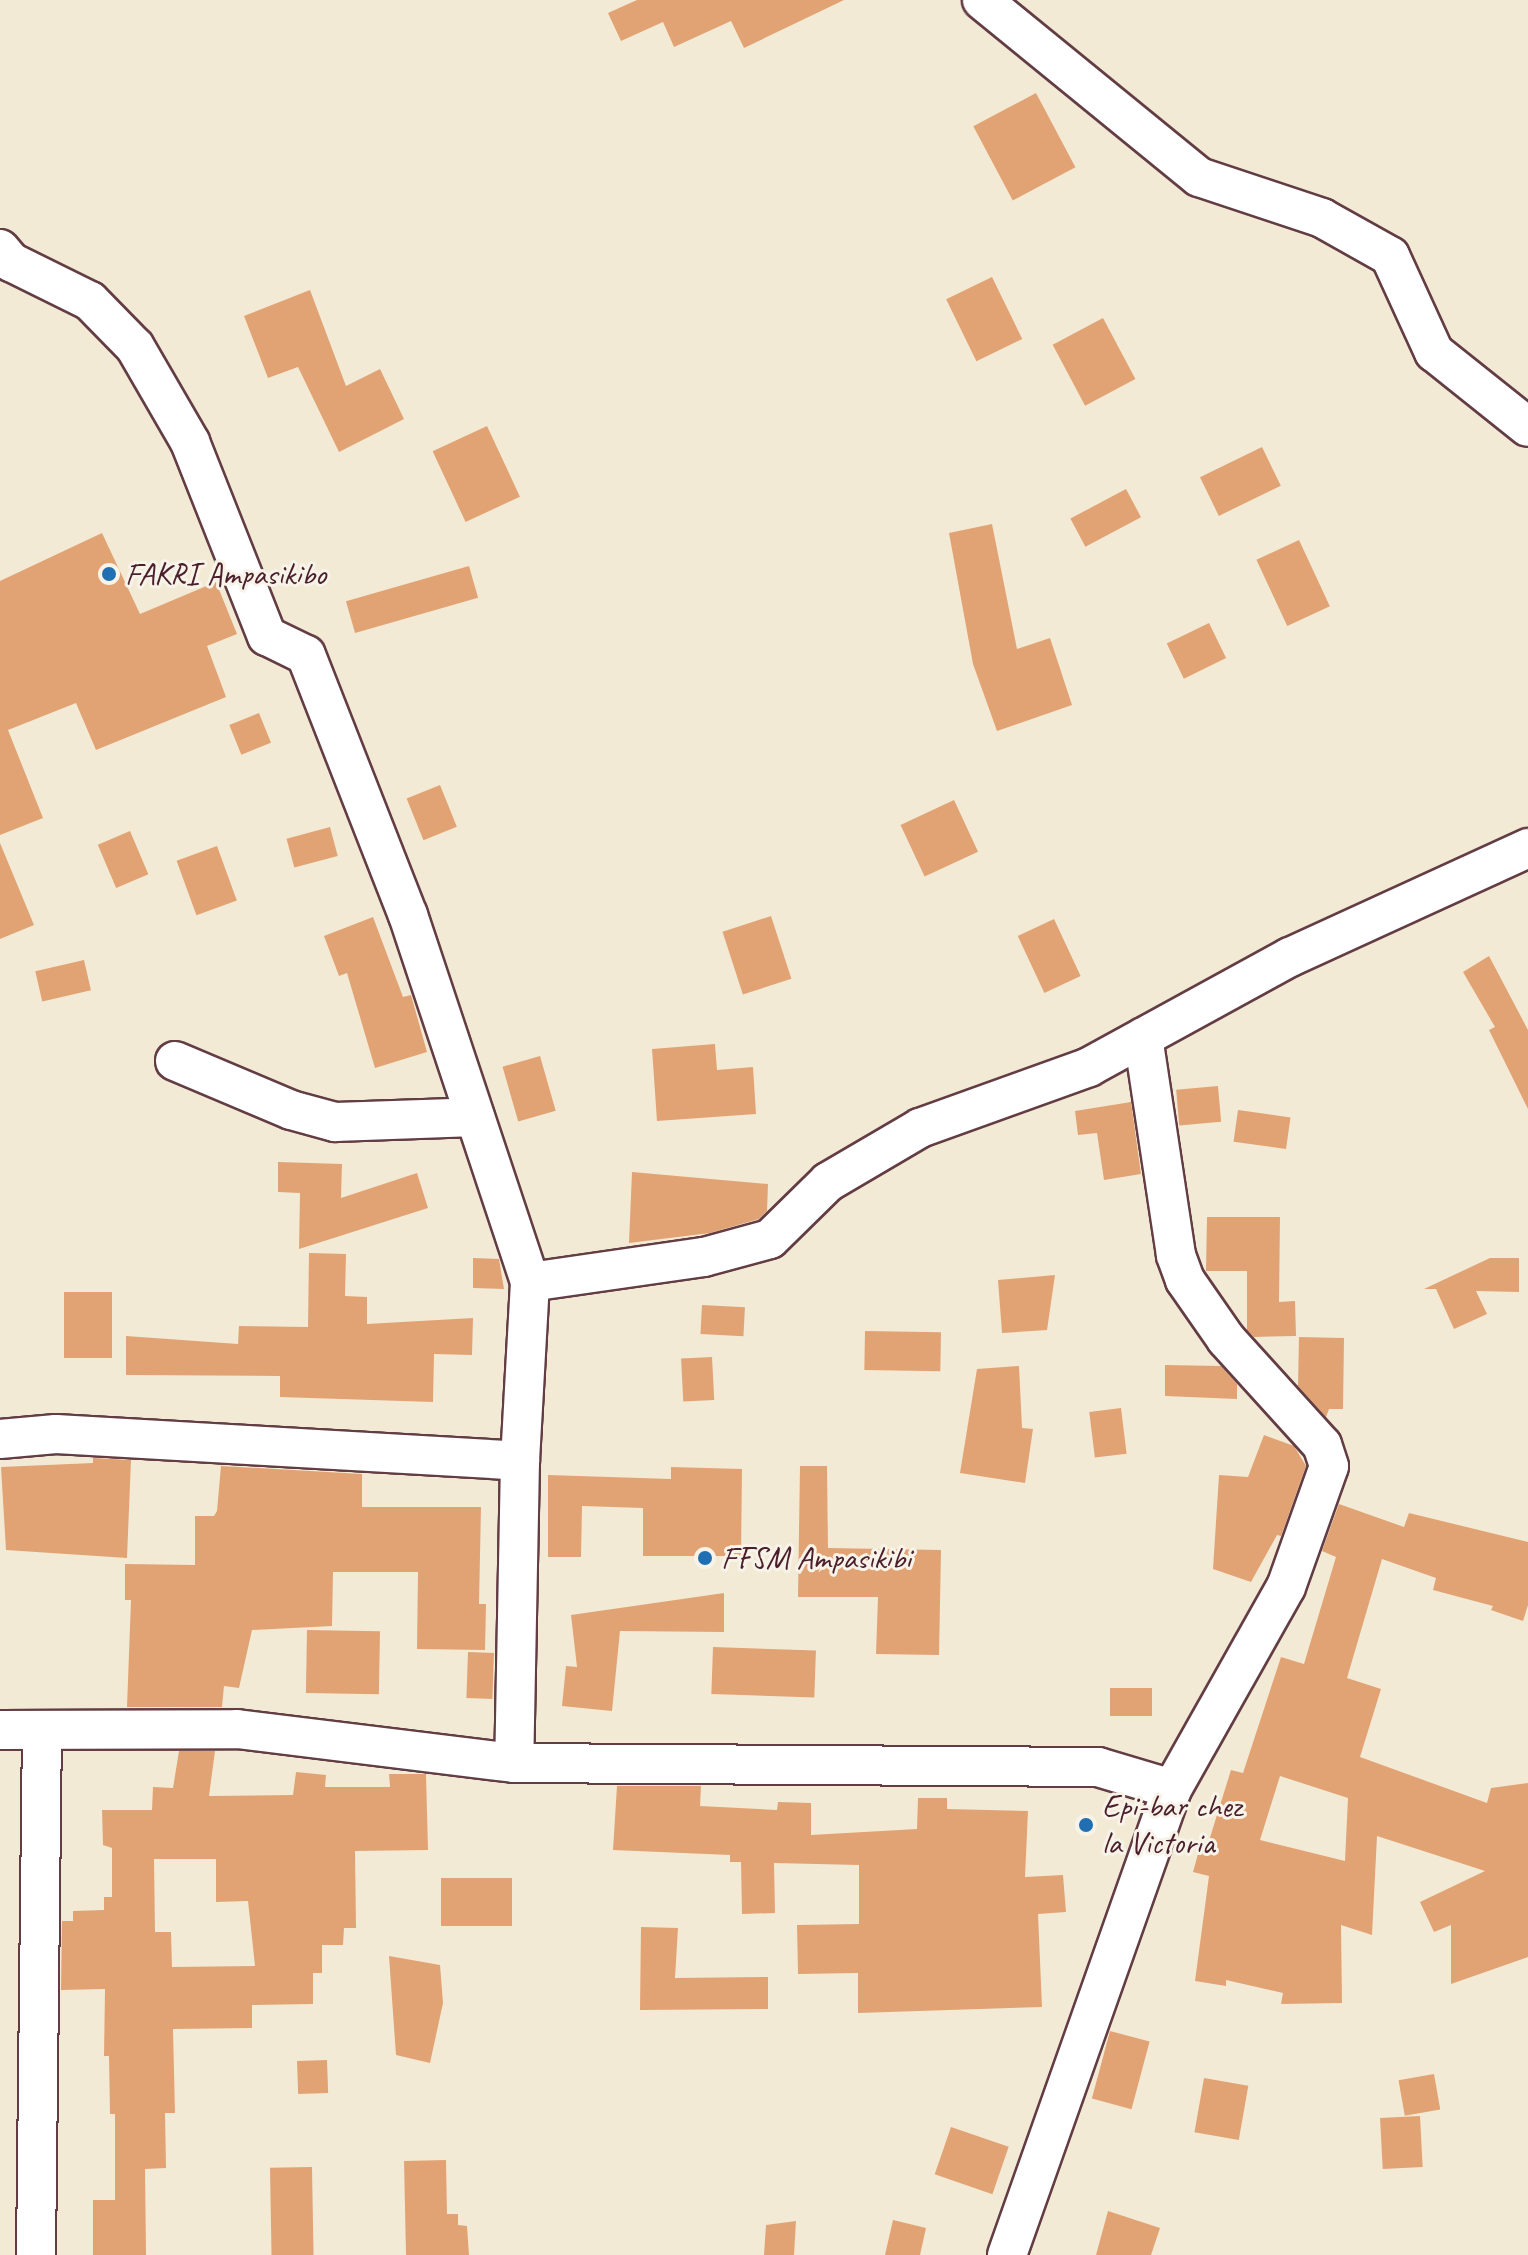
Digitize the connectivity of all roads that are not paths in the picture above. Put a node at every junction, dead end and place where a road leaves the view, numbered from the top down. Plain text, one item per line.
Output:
1 (982, 0) edge
2 (0, 249) edge
3 (1528, 427) edge
4 (1528, 848) edge
5 (1143, 1037) junction
6 (175, 1061) dead end
7 (475, 1117) junction
8 (530, 1282) junction
9 (0, 1439) edge
10 (520, 1461) junction
11 (0, 1730) edge
12 (42, 1730) junction
13 (514, 1763) junction
14 (1172, 1789) junction
15 (36, 2255) edge
16 (1007, 2255) edge

1 - 3 street
2 - 7 street
4 - 5 street
5 - 8 street
5 - 14 street
6 - 7 street
7 - 8 street
8 - 10 street
9 - 10 street
10 - 13 street
11 - 12 street
12 - 13 street
12 - 15 street
13 - 14 street
14 - 16 street

